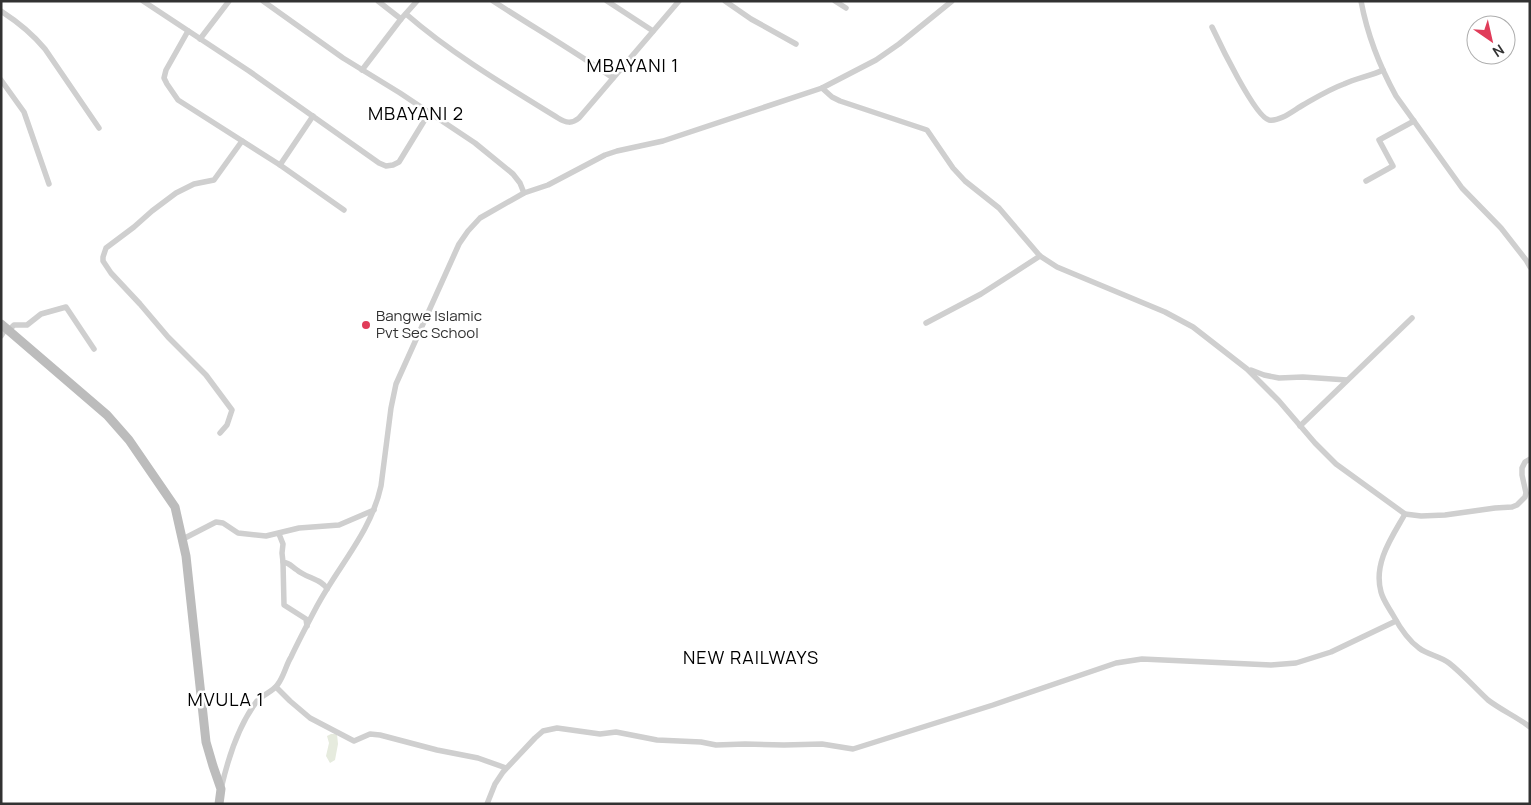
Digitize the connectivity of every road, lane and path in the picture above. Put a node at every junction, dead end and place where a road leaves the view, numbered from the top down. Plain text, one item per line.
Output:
1 (143, 1) edge
2 (229, 1) edge
3 (264, 1) edge
4 (378, 1) edge
5 (417, 1) edge
6 (493, 1) edge
7 (607, 1) edge
8 (679, 1) edge
9 (725, 1) edge
10 (835, 1) edge
11 (952, 1) edge
12 (1361, 1) edge
13 (846, 8) dead end
14 (1, 11) edge
15 (404, 17) junction
16 (1212, 27) dead end
17 (188, 31) junction
18 (653, 31) junction
19 (200, 39) junction
20 (796, 44) dead end
21 (362, 70) junction
22 (1383, 70) junction
23 (613, 78) junction
24 (1, 80) edge
25 (822, 88) junction
26 (429, 113) junction
27 (313, 116) junction
28 (1414, 121) junction
29 (99, 128) dead end
30 (242, 141) junction
31 (280, 166) junction
32 (1366, 181) dead end
33 (49, 184) dead end
34 (524, 193) junction
35 (344, 210) dead end
36 (1040, 256) junction
37 (1530, 267) edge
38 (1412, 318) dead end
39 (926, 323) dead end
40 (4, 330) edge
41 (94, 349) dead end
42 (1247, 369) junction
43 (1347, 380) junction
44 (1300, 426) junction
45 (220, 433) dead end
46 (1530, 459) edge
47 (374, 510) junction
48 (1405, 514) junction
49 (279, 534) junction
50 (183, 539) junction
51 (283, 562) junction
52 (327, 589) junction
53 (1396, 621) junction
54 (307, 626) junction
55 (276, 687) junction
56 (1530, 727) edge
57 (506, 768) junction
58 (221, 788) junction
59 (219, 804) edge
60 (488, 804) edge

1 - 17 street
2 - 19 street
3 - 21 street
4 - 15 street
5 - 15 street
6 - 23 street
7 - 18 street
8 - 18 street
9 - 20 street
10 - 13 street
11 - 25 street
12 - 22 street
14 - 29 street
15 - 21 street
15 - 23 street
16 - 22 street
17 - 19 street
17 - 30 street
18 - 23 street
19 - 27 street
21 - 26 street
22 - 28 street
24 - 33 street
25 - 34 street
25 - 36 street
26 - 27 street
26 - 34 street
27 - 31 street
28 - 32 street
28 - 37 street
30 - 31 street
30 - 45 street
31 - 35 street
34 - 47 street
36 - 39 street
36 - 42 street
38 - 43 street
40 - 41 street
40 - 50 street
42 - 43 street
42 - 44 street
43 - 44 street
44 - 48 street
46 - 48 street
47 - 49 street
47 - 52 street
48 - 53 street
49 - 50 street
49 - 51 street
50 - 58 street
51 - 52 street
51 - 54 street
52 - 54 street
53 - 56 street
53 - 57 street
54 - 55 street
55 - 57 street
55 - 58 street
57 - 60 street
58 - 59 street

